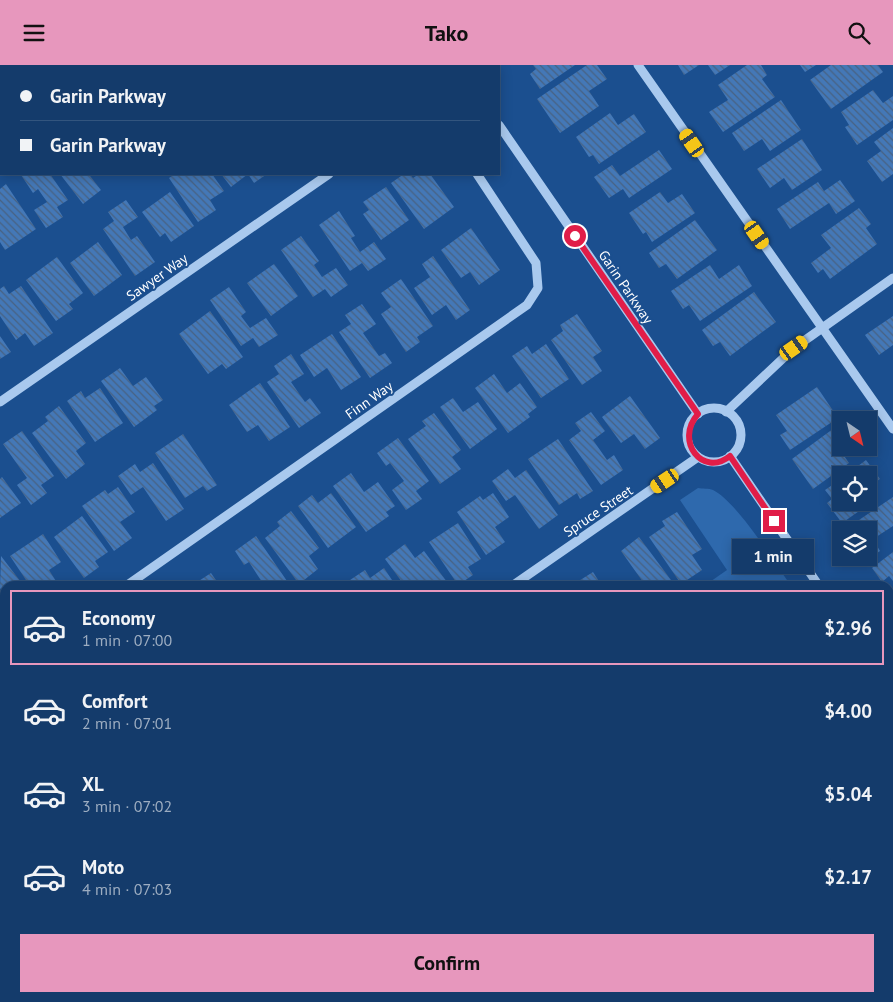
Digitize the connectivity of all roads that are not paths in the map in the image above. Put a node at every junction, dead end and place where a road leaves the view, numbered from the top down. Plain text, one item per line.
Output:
1 (638, 65) edge
2 (500, 126) edge
3 (328, 175) edge
4 (478, 175) edge
5 (893, 278) edge
6 (822, 328) junction
7 (0, 402) edge
8 (726, 412) junction
9 (698, 414) junction
10 (893, 429) edge
11 (730, 456) junction
12 (698, 457) junction
13 (133, 581) edge
14 (519, 581) edge
15 (816, 581) edge

1 - 6 street
2 - 9 street, Garin Parkway
3 - 7 street, Sawyer Way
4 - 13 street, Finn Way
5 - 6 street
6 - 8 street
6 - 10 street
8 - 9 street
8 - 11 street
9 - 12 street
11 - 12 street
11 - 15 street
12 - 14 street, Spruce Street

